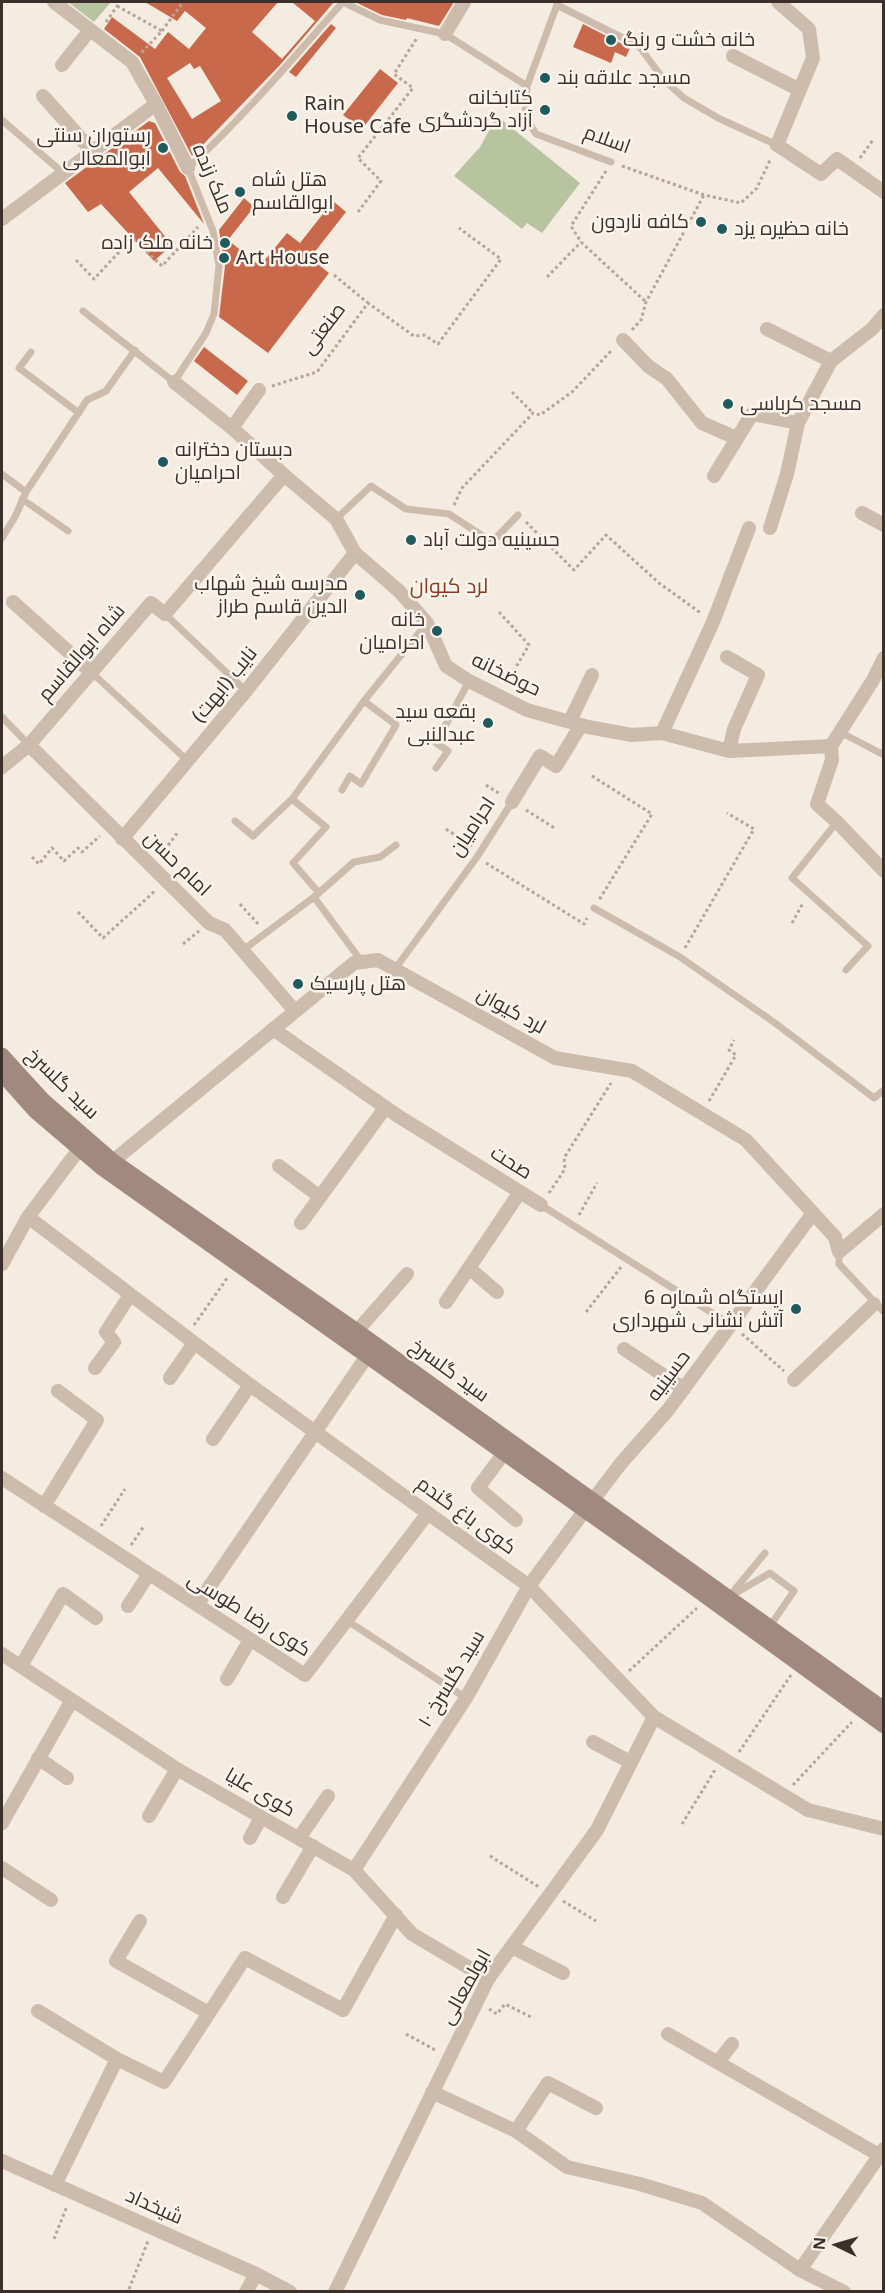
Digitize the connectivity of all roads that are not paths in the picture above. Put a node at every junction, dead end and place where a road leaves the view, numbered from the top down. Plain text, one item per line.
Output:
1 (54, 2) edge
2 (343, 2) edge
3 (464, 2) edge
4 (778, 2) edge
5 (557, 3) edge
6 (93, 33) junction
7 (445, 34) junction
8 (733, 56) dead end
9 (62, 65) dead end
10 (526, 86) junction
11 (800, 90) junction
12 (43, 96) dead end
13 (156, 104) junction
14 (2, 121) edge
15 (777, 145) junction
16 (93, 152) junction
17 (611, 162) road end
18 (188, 168) junction
19 (63, 174) junction
20 (884, 192) edge
21 (2, 219) edge
22 (83, 311) dead end
23 (884, 315) edge
24 (767, 329) dead end
25 (623, 340) road end
26 (135, 350) junction
27 (31, 352) dead end
28 (831, 362) junction
29 (174, 382) junction
30 (259, 390) road end
31 (79, 413) junction
32 (798, 423) junction
33 (232, 428) junction
34 (736, 438) junction
35 (2, 474) edge
36 (284, 475) junction
37 (714, 476) dead end
38 (26, 492) junction
39 (22, 500) junction
40 (861, 513) dead end
41 (518, 515) road end
42 (336, 519) junction
43 (884, 525) edge
44 (749, 528) dead end
45 (770, 528) dead end
46 (68, 531) dead end
47 (2, 538) edge
48 (355, 553) junction
49 (13, 602) dead end
50 (165, 614) junction
51 (426, 623) junction
52 (727, 657) dead end
53 (884, 658) edge
54 (91, 672) junction
55 (592, 675) dead end
56 (469, 681) junction
57 (246, 691) junction
58 (364, 701) junction
59 (2, 717) edge
60 (576, 723) junction
61 (840, 732) junction
62 (662, 733) junction
63 (29, 744) junction
64 (831, 746) junction
65 (729, 751) junction
66 (884, 751) edge
67 (188, 761) junction
68 (2, 767) edge
69 (436, 768) dead end
70 (342, 790) dead end
71 (292, 798) junction
72 (512, 802) joint
73 (235, 821) dead end
74 (837, 822) junction
75 (122, 839) junction
76 (396, 845) dead end
77 (884, 871) edge
78 (316, 895) junction
79 (594, 908) road end
80 (243, 950) junction
81 (362, 962) junction
82 (395, 970) junction
83 (846, 970) dead end
84 (295, 1011) junction
85 (273, 1029) junction
86 (2, 1054) edge
87 (2, 1074) edge
88 (884, 1090) edge
89 (385, 1108) junction
90 (83, 1143) junction
91 (108, 1165) junction
92 (279, 1166) dead end
93 (520, 1192) junction
94 (320, 1197) junction
95 (542, 1205) joint
96 (813, 1213) junction
97 (884, 1214) edge
98 (28, 1217) junction
99 (301, 1223) dead end
100 (839, 1252) junction
101 (2, 1264) edge
102 (469, 1268) junction
103 (407, 1274) dead end
104 (497, 1292) dead end
105 (130, 1295) junction
106 (446, 1302) dead end
107 (879, 1308) edge
108 (731, 1325) junction
109 (357, 1331) junction
110 (190, 1340) junction
111 (624, 1349) dead end
112 (367, 1356) junction
113 (95, 1368) dead end
114 (170, 1378) dead end
115 (794, 1380) road end
116 (250, 1385) junction
117 (684, 1389) junction
118 (58, 1391) dead end
119 (315, 1433) junction
120 (213, 1439) dead end
121 (504, 1453) junction
122 (2, 1478) edge
123 (589, 1505) junction
124 (44, 1506) junction
125 (428, 1513) junction
126 (516, 1520) dead end
127 (765, 1553) dead end
128 (148, 1574) junction
129 (529, 1586) junction
130 (724, 1602) junction
131 (197, 1605) junction
132 (128, 1606) dead end
133 (96, 1618) dead end
134 (346, 1620) junction
135 (766, 1632) junction
136 (250, 1640) junction
137 (2, 1654) edge
138 (21, 1666) junction
139 (227, 1678) dead end
140 (466, 1698) junction
141 (72, 1700) junction
142 (884, 1709) edge
143 (654, 1717) junction
144 (884, 1726) edge
145 (593, 1742) dead end
146 (38, 1758) junction
147 (630, 1762) junction
148 (177, 1769) junction
149 (67, 1778) dead end
150 (328, 1796) dead end
151 (149, 1816) dead end
152 (261, 1816) junction
153 (2, 1823) edge
154 (884, 1829) edge
155 (250, 1838) dead end
156 (299, 1838) junction
157 (313, 1846) junction
158 (2, 1868) edge
159 (354, 1870) junction
160 (283, 1897) dead end
161 (51, 1900) dead end
162 (396, 1916) junction
163 (140, 1921) dead end
164 (512, 1947) junction
165 (563, 1973) dead end
166 (488, 1978) junction
167 (38, 2011) dead end
168 (209, 2013) junction
169 (668, 2034) dead end
170 (732, 2044) dead end
171 (117, 2060) junction
172 (718, 2062) junction
173 (432, 2092) junction
174 (596, 2108) dead end
175 (516, 2131) junction
176 (881, 2152) edge
177 (2, 2161) edge
178 (55, 2185) junction
179 (800, 2270) junction
180 (256, 2274) junction
181 (246, 2292) edge
182 (290, 2292) edge
183 (335, 2292) edge
184 (844, 2292) edge

1 - 6 street
2 - 7 lane
2 - 18 lane
3 - 7 street
4 - 11 street
5 - 10 lane, اسلام
5 - 15 lane
6 - 9 street
6 - 13 street, ملک زنده
7 - 10 lane
8 - 11 street
10 - 17 lane, اسلام
11 - 15 street
12 - 16 street
13 - 16 street
13 - 18 street, ملک زنده
14 - 19 lane
15 - 20 street
16 - 19 street
18 - 29 lane, ملک زنده
19 - 21 street
22 - 26 lane
23 - 28 street
24 - 28 street
25 - 34 street
26 - 29 lane
26 - 31 lane
27 - 31 lane
28 - 32 street
29 - 33 street
30 - 33 street
31 - 38 lane
32 - 34 street
32 - 45 street
33 - 36 street
34 - 37 street
35 - 38 lane
36 - 42 street
36 - 50 street
38 - 39 lane
39 - 46 lane
39 - 47 lane
40 - 43 street
41 - 42 lane
42 - 48 street, حوضخانه
44 - 62 street
48 - 51 street, حوضخانه
48 - 57 street, نایب (ابهت)
49 - 54 street
50 - 54 street, شاه ابوالقاسم
50 - 57 lane
51 - 56 street, حوضخانه
51 - 58 lane
52 - 65 street
53 - 61 street
54 - 63 street, شاه ابوالقاسم
54 - 67 lane
55 - 60 street
56 - 60 street, حوضخانه
56 - 69 lane
57 - 67 street, نایب (ابهت)
58 - 70 lane
58 - 71 lane
59 - 63 lane
60 - 62 street, حوضخانه
60 - 72 street, احرامیان
61 - 64 street
61 - 66 lane
62 - 65 street, حوضخانه
63 - 68 street, شاه ابوالقاسم
63 - 75 street, امام حسن
64 - 65 street, حوضخانه
64 - 74 street
67 - 75 street, نایب (ابهت)
71 - 73 lane
71 - 78 lane
72 - 82 lane, احرامیان
74 - 77 street
74 - 83 lane
75 - 80 street, امام حسن
76 - 78 lane
78 - 80 lane
78 - 81 lane
79 - 88 lane
80 - 84 street, امام حسن
81 - 82 street, لرد کیوان
81 - 84 street
82 - 96 street, لرد کیوان
84 - 85 street
85 - 89 street, صحت
85 - 91 street
86 - 90 main road, سید گلسرخ
87 - 90 main road, سید گلسرخ
89 - 93 street, صحت
89 - 94 street
90 - 91 main road, سید گلسرخ
90 - 98 street
91 - 109 main road, سید گلسرخ
91 - 112 main road, سید گلسرخ
92 - 94 street
93 - 95 street, صحت
93 - 102 street
94 - 99 street
95 - 108 lane, صحت
96 - 100 street, لرد کیوان
96 - 108 street, حسینیه
97 - 100 street
98 - 101 street
98 - 105 street, کوی باغ گندم
100 - 107 lane
102 - 104 street
102 - 106 street
103 - 109 street
105 - 110 street, کوی باغ گندم
105 - 113 street
107 - 115 street
108 - 117 street, حسینیه
109 - 123 main road, سید گلسرخ
110 - 114 street
110 - 116 street, کوی باغ گندم
111 - 117 street
112 - 119 street
112 - 121 main road, سید گلسرخ
116 - 119 street, کوی باغ گندم
116 - 120 street
117 - 123 street, حسینیه
118 - 124 street
119 - 125 street, کوی باغ گندم
119 - 131 street
121 - 123 main road, سید گلسرخ
121 - 126 street
122 - 124 street, کوی رضا طوسی
123 - 129 street, سید گلسرخ ۱۰
123 - 130 main road, سید گلسرخ
123 - 130 main road, سید گلسرخ
124 - 128 street, کوی رضا طوسی
125 - 129 street, کوی باغ گندم
125 - 134 street, کوی رضا طوسی
127 - 130 lane
128 - 131 street, کوی رضا طوسی
128 - 132 street
129 - 140 street, سید گلسرخ ۱۰
129 - 143 street, کوی باغ گندم
130 - 135 main road, سید گلسرخ
130 - 135 lane
131 - 136 street, کوی رضا طوسی
133 - 138 street
134 - 136 street, کوی رضا طوسی
134 - 140 lane
135 - 142 main road, سید گلسرخ
135 - 144 main road, سید گلسرخ
136 - 139 street
137 - 138 street, کوی علیا
138 - 141 street, کوی علیا
140 - 159 street, سید گلسرخ ۱۰
141 - 146 street
141 - 148 street, کوی علیا
143 - 147 street, ابولمعالی
143 - 154 street, کوی باغ گندم
145 - 147 street
146 - 149 street
146 - 153 street
147 - 164 street, ابولمعالی
148 - 151 street
148 - 152 street, کوی علیا
150 - 156 street
152 - 155 street
152 - 156 street, کوی علیا
156 - 157 street, کوی علیا
157 - 159 street, کوی علیا
157 - 160 street
158 - 161 street
159 - 162 street, کوی علیا
162 - 166 street, کوی علیا
162 - 168 street
163 - 168 street
164 - 165 street
164 - 166 street, ابولمعالی
166 - 173 street, ابولمعالی
167 - 171 street
168 - 171 street
169 - 172 street
170 - 172 street
171 - 178 street
172 - 176 street
173 - 175 street
173 - 183 street, ابولمعالی
174 - 175 street
175 - 179 street
176 - 179 street
177 - 178 street, شیخداد
178 - 180 street, شیخداد
179 - 184 street
180 - 181 street
180 - 182 street, شیخداد

